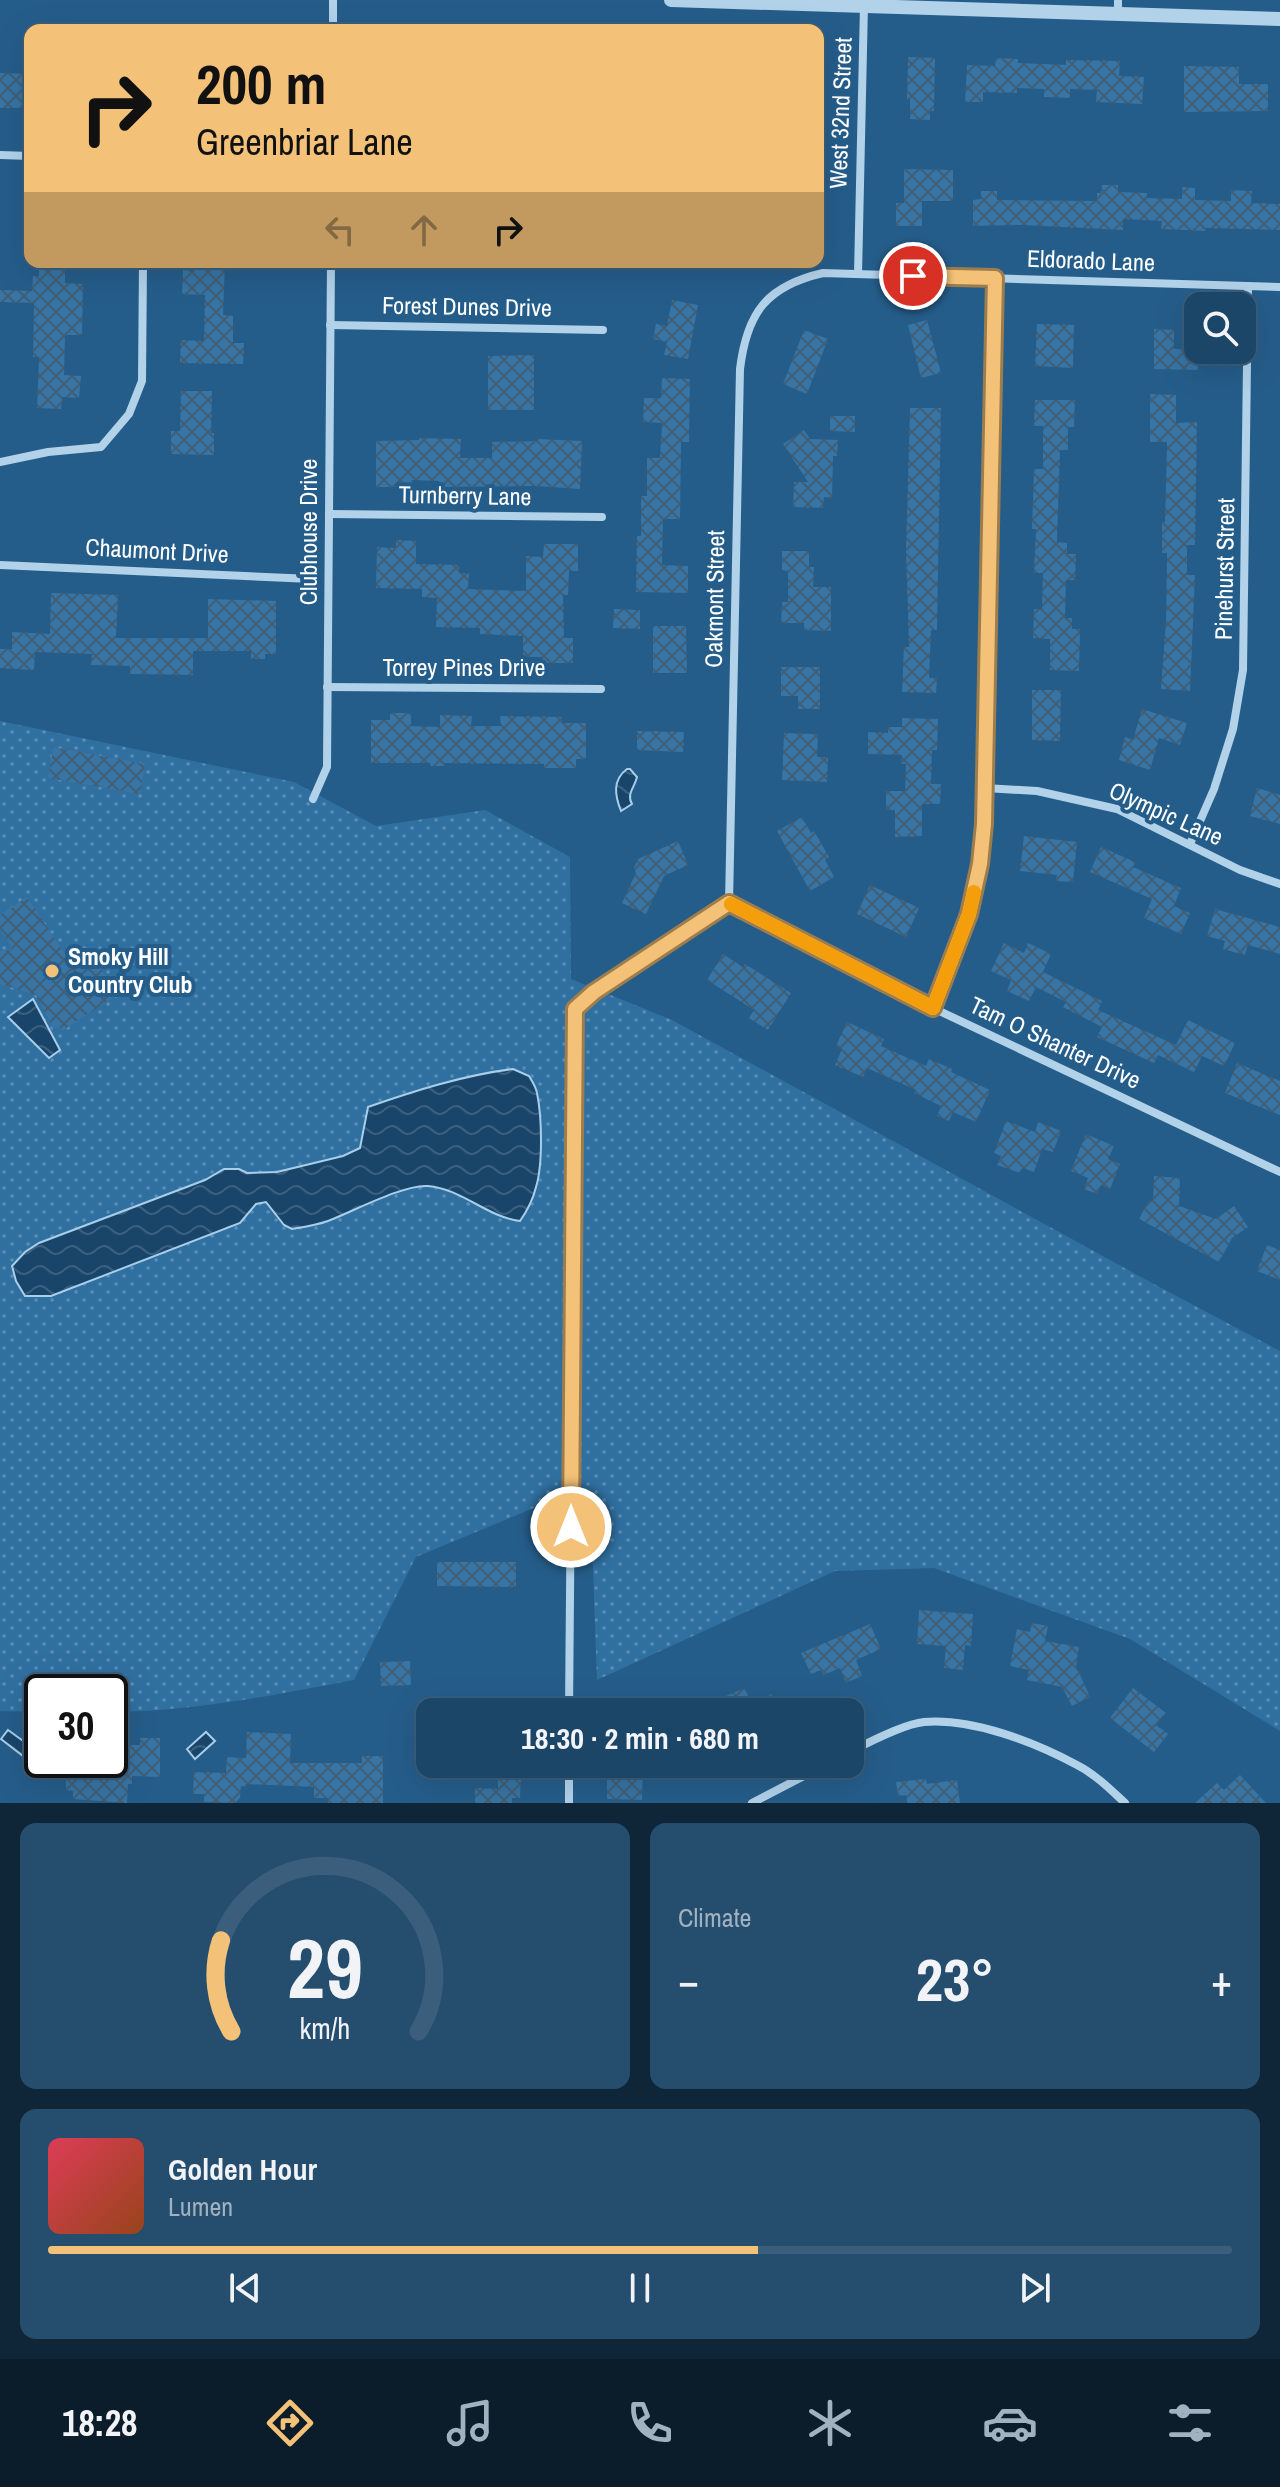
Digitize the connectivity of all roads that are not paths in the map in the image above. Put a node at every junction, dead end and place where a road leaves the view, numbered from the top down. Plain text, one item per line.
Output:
1 (333, 0) edge
2 (671, 0) edge
3 (864, 3) edge
4 (1118, 7) edge
5 (1280, 19) edge
6 (333, 24) edge
7 (0, 155) edge
8 (24, 156) edge
9 (143, 268) edge
10 (331, 268) edge
11 (858, 274) junction
12 (995, 278) junction
13 (1248, 287) junction
14 (1280, 287) edge
15 (764, 301) joint
16 (330, 325) junction
17 (603, 330) dead end
18 (0, 462) edge
19 (329, 514) junction
20 (602, 517) dead end
21 (0, 565) edge
22 (312, 579) dead end
23 (327, 687) junction
24 (601, 689) dead end
25 (985, 788) junction
26 (313, 799) dead end
27 (1190, 844) junction
28 (1280, 884) edge
29 (729, 903) junction
30 (933, 1008) junction
31 (1280, 1172) edge
32 (569, 1698) edge
33 (864, 1745) edge
34 (569, 1778) edge
35 (800, 1778) edge
36 (569, 1803) edge
37 (752, 1803) edge
38 (1125, 1803) edge

1 - 6 street
2 - 3 street
3 - 4 street
3 - 11 street, West 32nd Street
4 - 5 street
7 - 8 street
9 - 18 street
10 - 16 street, Clubhouse Drive
11 - 12 street, Eldorado Lane
11 - 15 street, Eldorado Lane
12 - 13 street, Eldorado Lane
12 - 25 street
13 - 14 street, Eldorado Lane
13 - 27 street, Pinehurst Street
15 - 29 street, Oakmont Street
16 - 17 street, Forest Dunes Drive
16 - 19 street, Clubhouse Drive
19 - 20 street, Turnberry Lane
19 - 23 street, Clubhouse Drive
21 - 22 street, Chaumont Drive
23 - 24 street, Torrey Pines Drive
23 - 26 street, Clubhouse Drive
25 - 27 street, Olympic Lane
25 - 30 street
27 - 28 street, Olympic Lane
29 - 30 street, Tam O Shanter Drive
29 - 32 street
30 - 31 street, Tam O Shanter Drive
33 - 38 street
34 - 36 street
35 - 37 street

